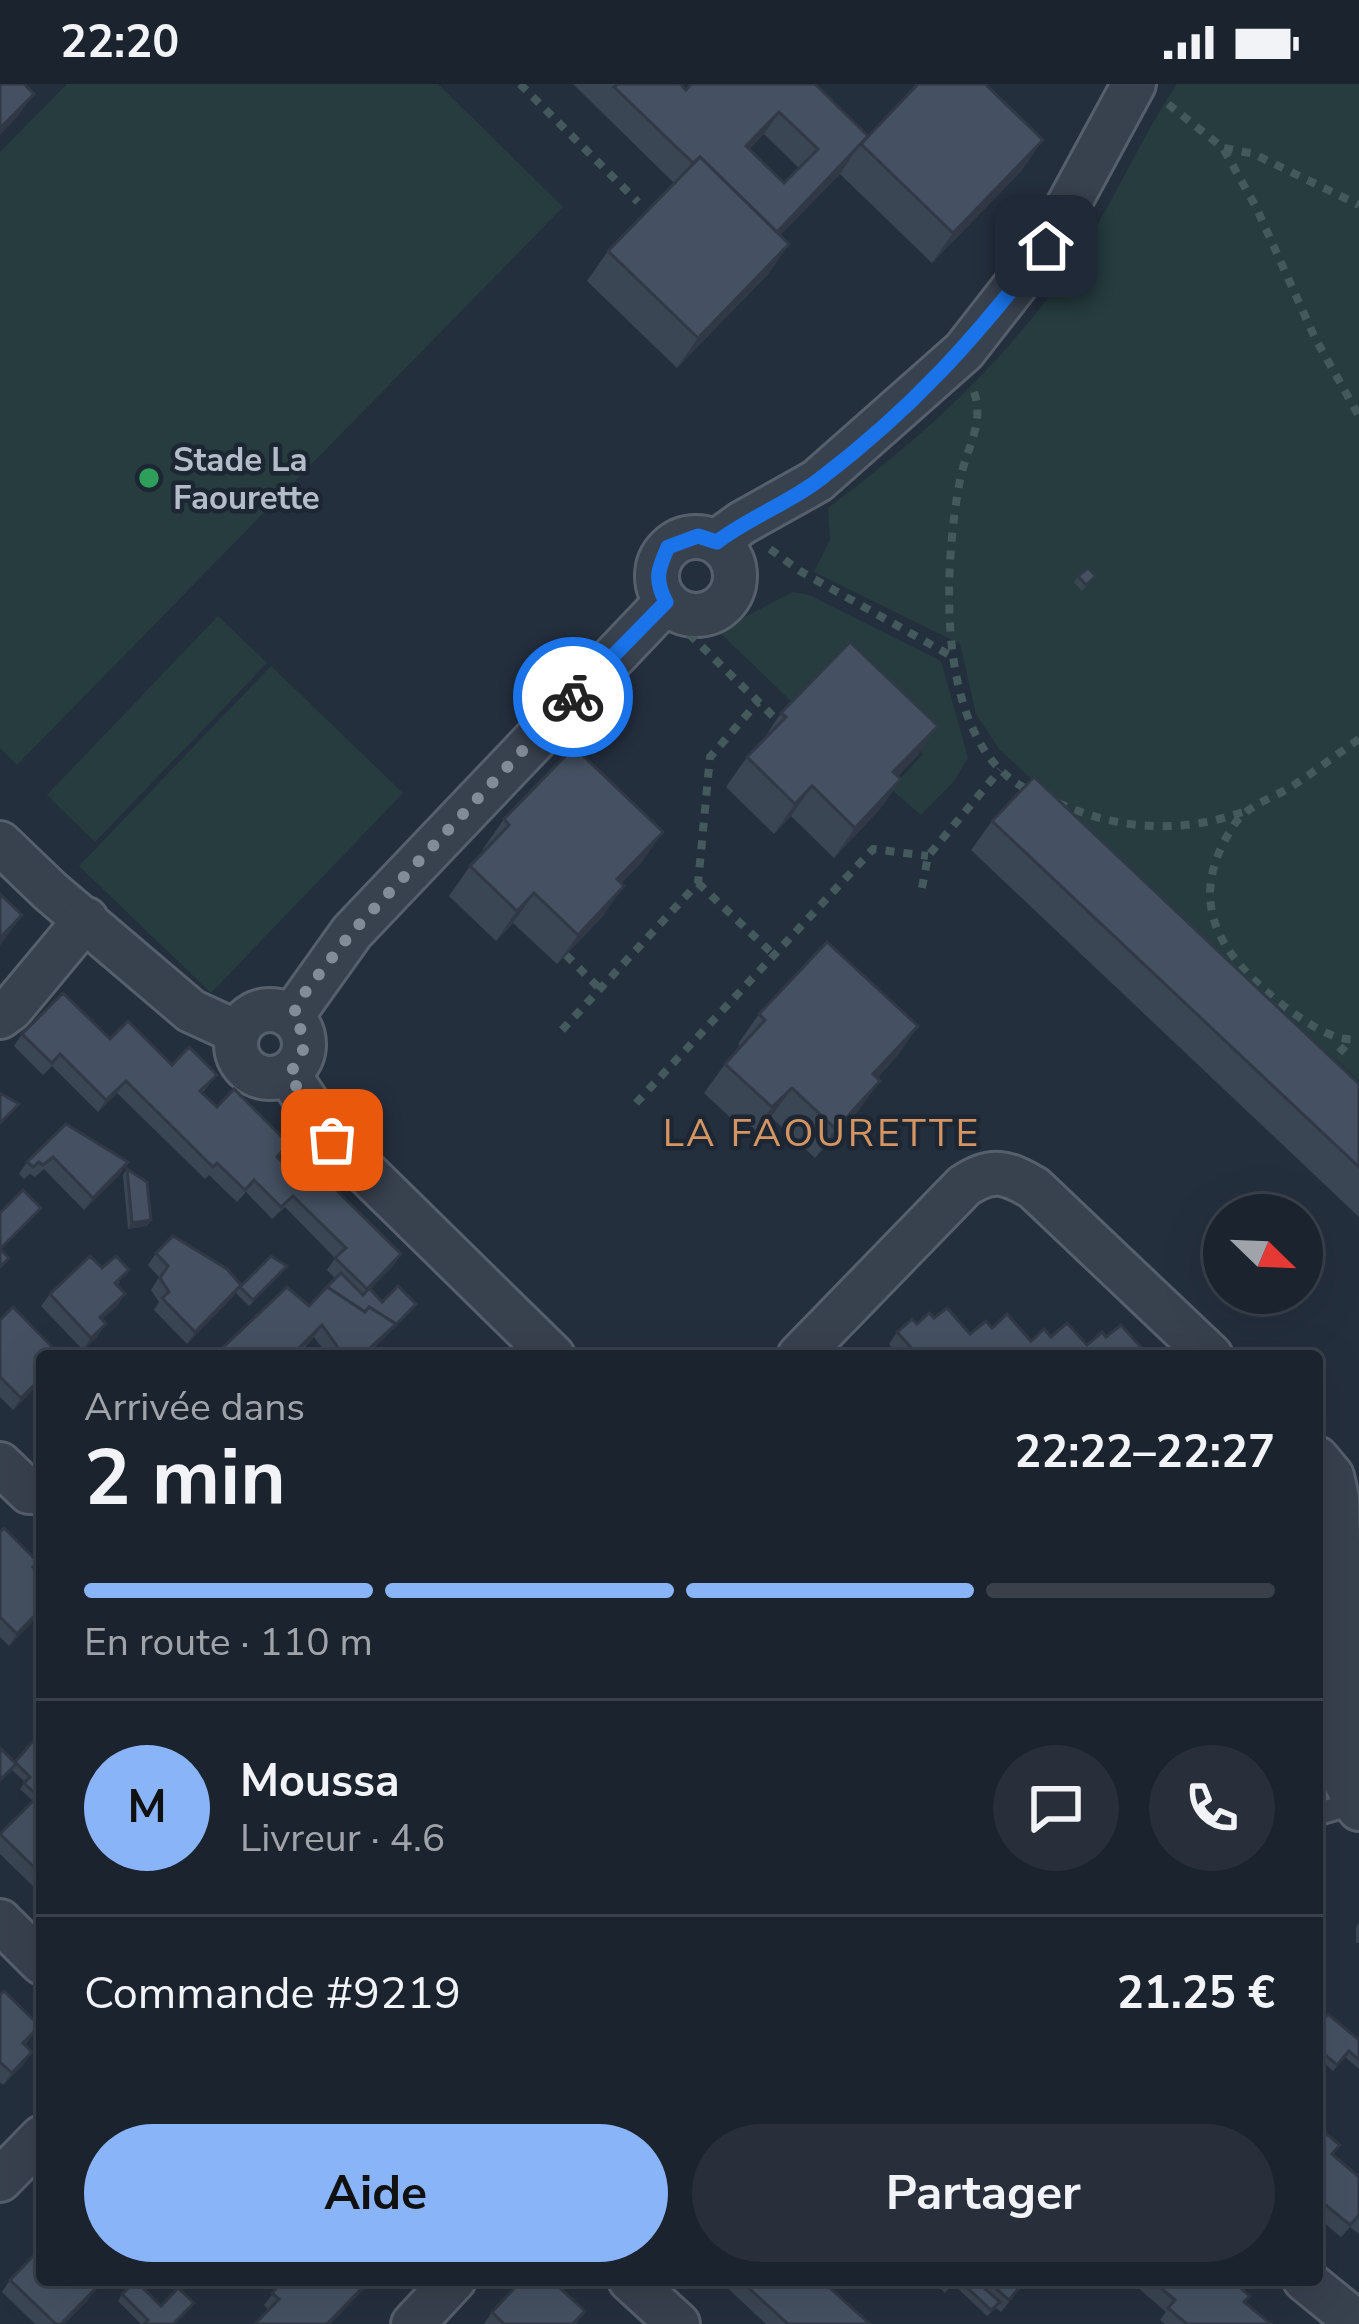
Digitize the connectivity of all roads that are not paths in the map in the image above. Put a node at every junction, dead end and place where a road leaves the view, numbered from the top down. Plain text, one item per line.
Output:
1 (1145, 89) edge
2 (0, 842) edge
3 (86, 920) junction
4 (292, 1016) junction
5 (0, 1017) edge
6 (237, 1032) junction
7 (288, 1074) junction
8 (548, 1350) edge
9 (805, 1350) edge
10 (1204, 1350) edge
11 (0, 1464) edge
12 (1323, 1465) edge
13 (36, 1492) edge
14 (1350, 1711) edge
15 (1344, 1809) edge
16 (0, 1921) edge
17 (36, 1957) edge
18 (36, 2143) edge
19 (0, 2180) edge
20 (448, 2286) edge
21 (637, 2286) edge
22 (1312, 2286) edge
23 (413, 2324) edge
24 (678, 2324) edge
25 (1359, 2324) edge

1 - 4 street
2 - 3 street
3 - 5 street
3 - 6 street
4 - 6 street
4 - 7 street
6 - 7 street
7 - 8 street
9 - 10 street
11 - 13 street
12 - 14 street
14 - 15 street
16 - 17 street
18 - 19 street
20 - 23 street
21 - 24 street
22 - 25 street

